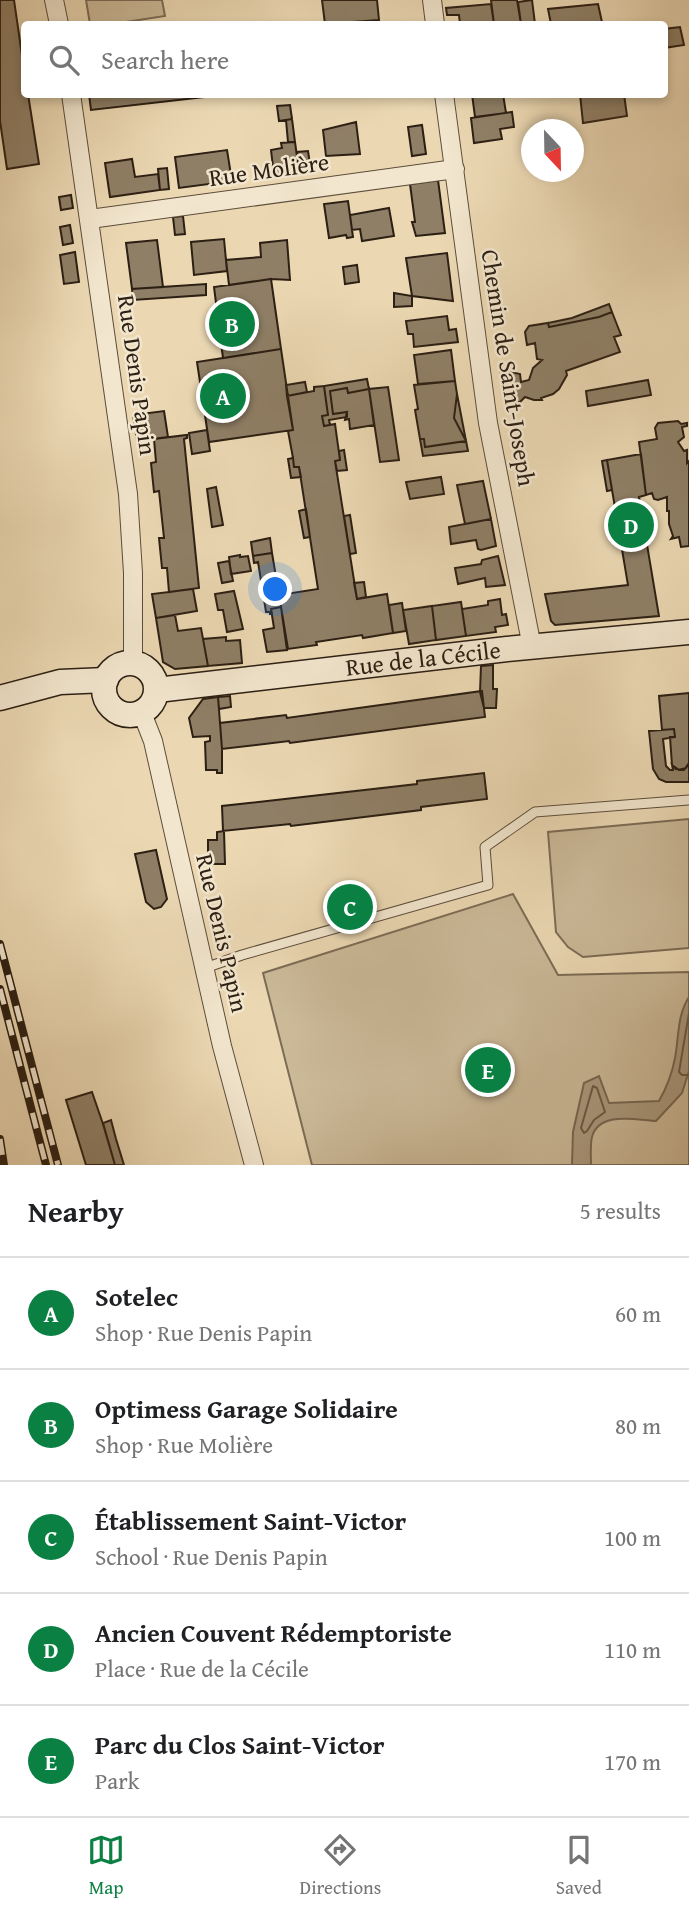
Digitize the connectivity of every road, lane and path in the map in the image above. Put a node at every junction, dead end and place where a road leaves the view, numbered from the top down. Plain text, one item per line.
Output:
1 (54, 0) edge
2 (432, 0) edge
3 (58, 21) edge
4 (435, 21) edge
5 (72, 98) edge
6 (445, 98) edge
7 (455, 169) junction
8 (90, 219) junction
9 (689, 632) edge
10 (532, 647) junction
11 (133, 663) junction
12 (106, 680) junction
13 (157, 690) junction
14 (0, 698) edge
15 (142, 713) junction
16 (689, 800) edge
17 (205, 968) junction
18 (254, 1165) edge

1 - 3 street
2 - 4 street
5 - 8 street, Rue Denis Papin
6 - 7 street, Chemin de Saint-Joseph
7 - 8 street, Rue Molière
7 - 10 street, Chemin de Saint-Joseph
8 - 11 street, Rue Denis Papin
9 - 10 street, Rue de la Cécile
10 - 13 street, Rue de la Cécile
11 - 12 street
11 - 13 street
12 - 14 street
12 - 15 street
13 - 15 street
15 - 17 street, Rue Denis Papin
16 - 17 lane
17 - 18 street, Rue Denis Papin

